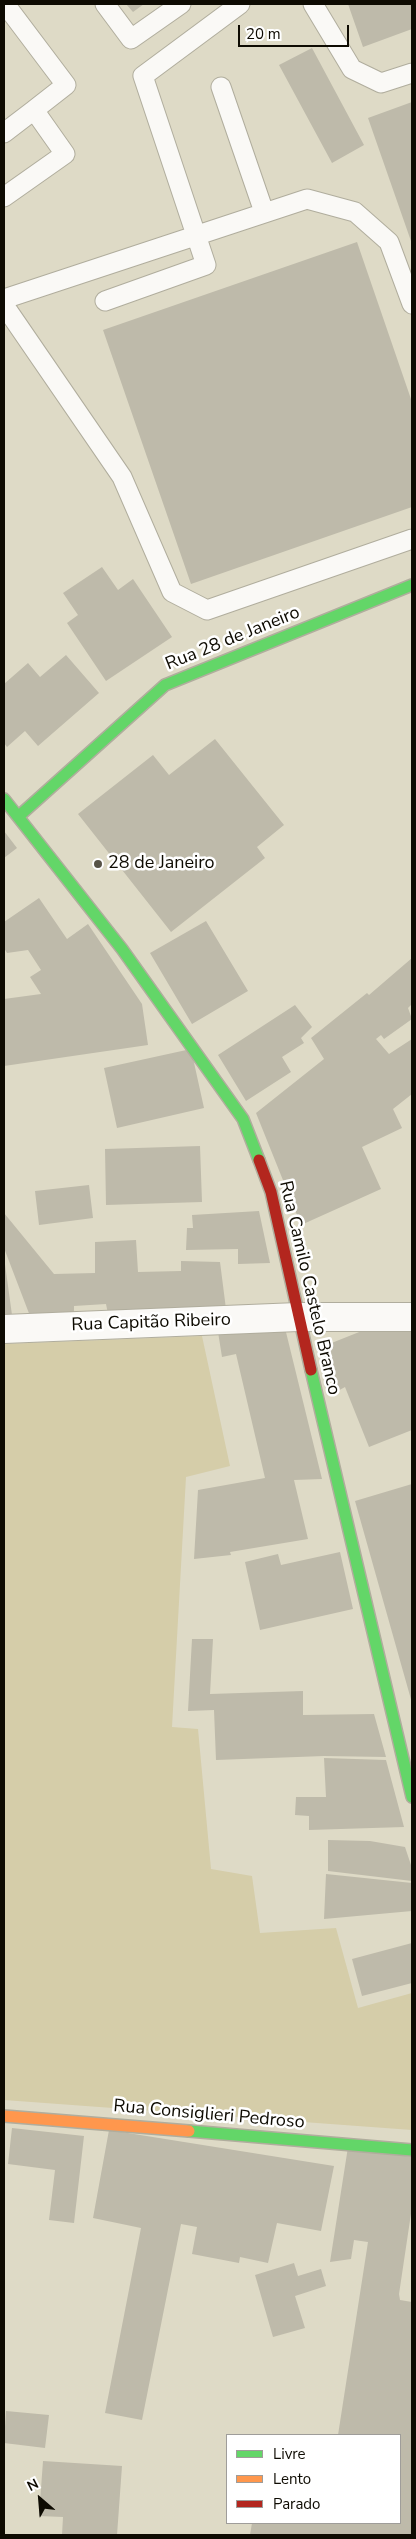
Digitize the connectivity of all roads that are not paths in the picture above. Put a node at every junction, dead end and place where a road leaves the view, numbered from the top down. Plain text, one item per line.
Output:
1 (5, 4) edge
2 (104, 4) edge
3 (181, 4) edge
4 (240, 4) edge
5 (314, 4) edge
6 (412, 73) edge
7 (221, 87) dead end
8 (34, 110) junction
9 (4, 133) edge
10 (4, 197) edge
11 (264, 212) junction
12 (197, 233) junction
13 (4, 299) edge
14 (104, 301) dead end
15 (412, 304) edge
16 (4, 305) edge
17 (412, 539) edge
18 (412, 585) edge
19 (4, 799) edge
20 (19, 816) junction
21 (298, 1317) junction
22 (412, 1317) edge
23 (4, 1329) edge
24 (412, 1798) edge
25 (4, 2116) edge
26 (412, 2150) edge

1 - 8 lane
2 - 3 lane
4 - 12 lane
5 - 6 lane
7 - 11 lane
8 - 9 lane
8 - 10 lane
11 - 12 lane
11 - 15 lane
12 - 13 lane
12 - 14 lane
16 - 17 lane
18 - 20 street, Rua 28 de Janeiro
19 - 20 street, Rua Camilo Castelo Branco
20 - 21 street, Rua Camilo Castelo Branco
21 - 22 street, Rua Capitão Ribeiro
21 - 23 street, Rua Capitão Ribeiro
21 - 24 street, Rua Camilo Castelo Branco
25 - 26 street, Rua Consiglieri Pedroso

